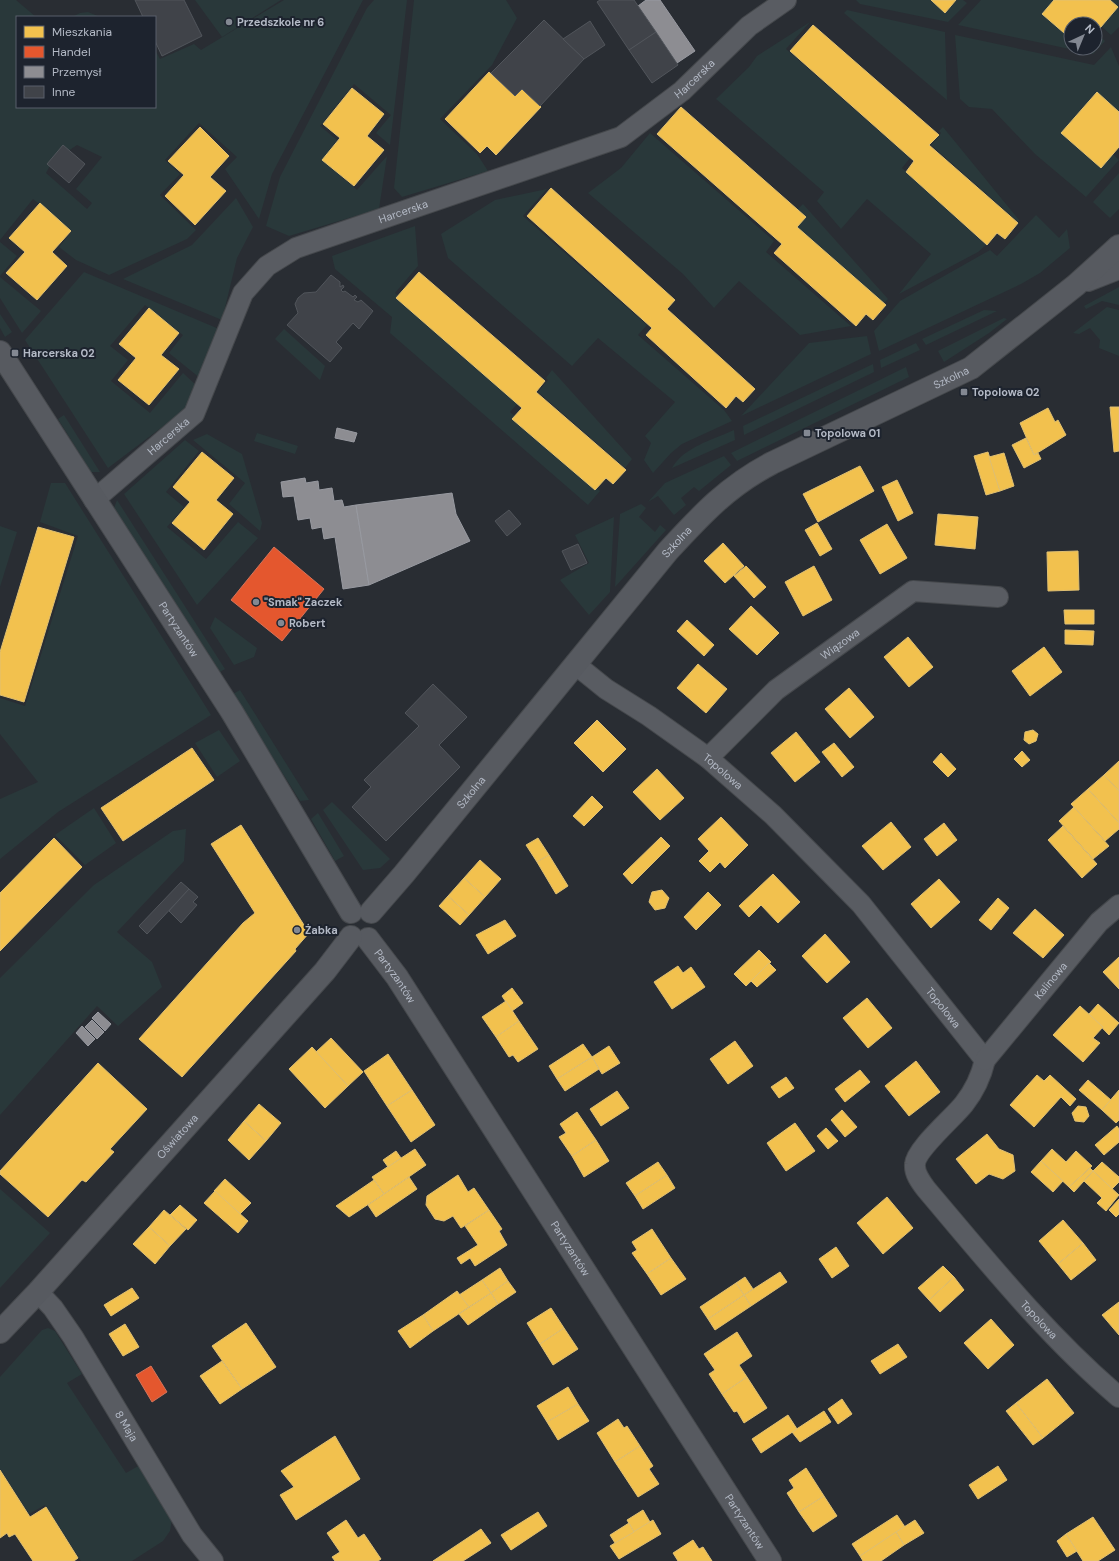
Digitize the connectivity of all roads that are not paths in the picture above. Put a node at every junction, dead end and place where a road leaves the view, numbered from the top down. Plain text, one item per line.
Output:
1 (786, 0) edge
2 (1119, 246) edge
3 (1119, 268) edge
4 (1076, 285) junction
5 (0, 352) edge
6 (94, 500) junction
7 (998, 597) dead end
8 (575, 664) junction
9 (708, 758) junction
10 (1119, 906) edge
11 (361, 912) junction
12 (359, 938) junction
13 (985, 1060) junction
14 (38, 1292) junction
15 (0, 1332) edge
16 (1119, 1397) edge
17 (212, 1561) edge
18 (770, 1561) edge

1 - 6 street, Harcerska
2 - 4 street, Szkolna
3 - 4 street, Szkolna
4 - 8 street, Szkolna
5 - 6 street, Partyzantów
6 - 11 street, Partyzantów
7 - 9 street, Wiązowa
8 - 9 street, Topolowa
8 - 11 street, Szkolna
9 - 13 street, Topolowa
10 - 13 street, Kalinowa
11 - 12 street
12 - 14 street, Oświatowa
12 - 18 street, Partyzantów
13 - 16 street, Topolowa
14 - 15 street, Oświatowa
14 - 17 street, 8 Maja

